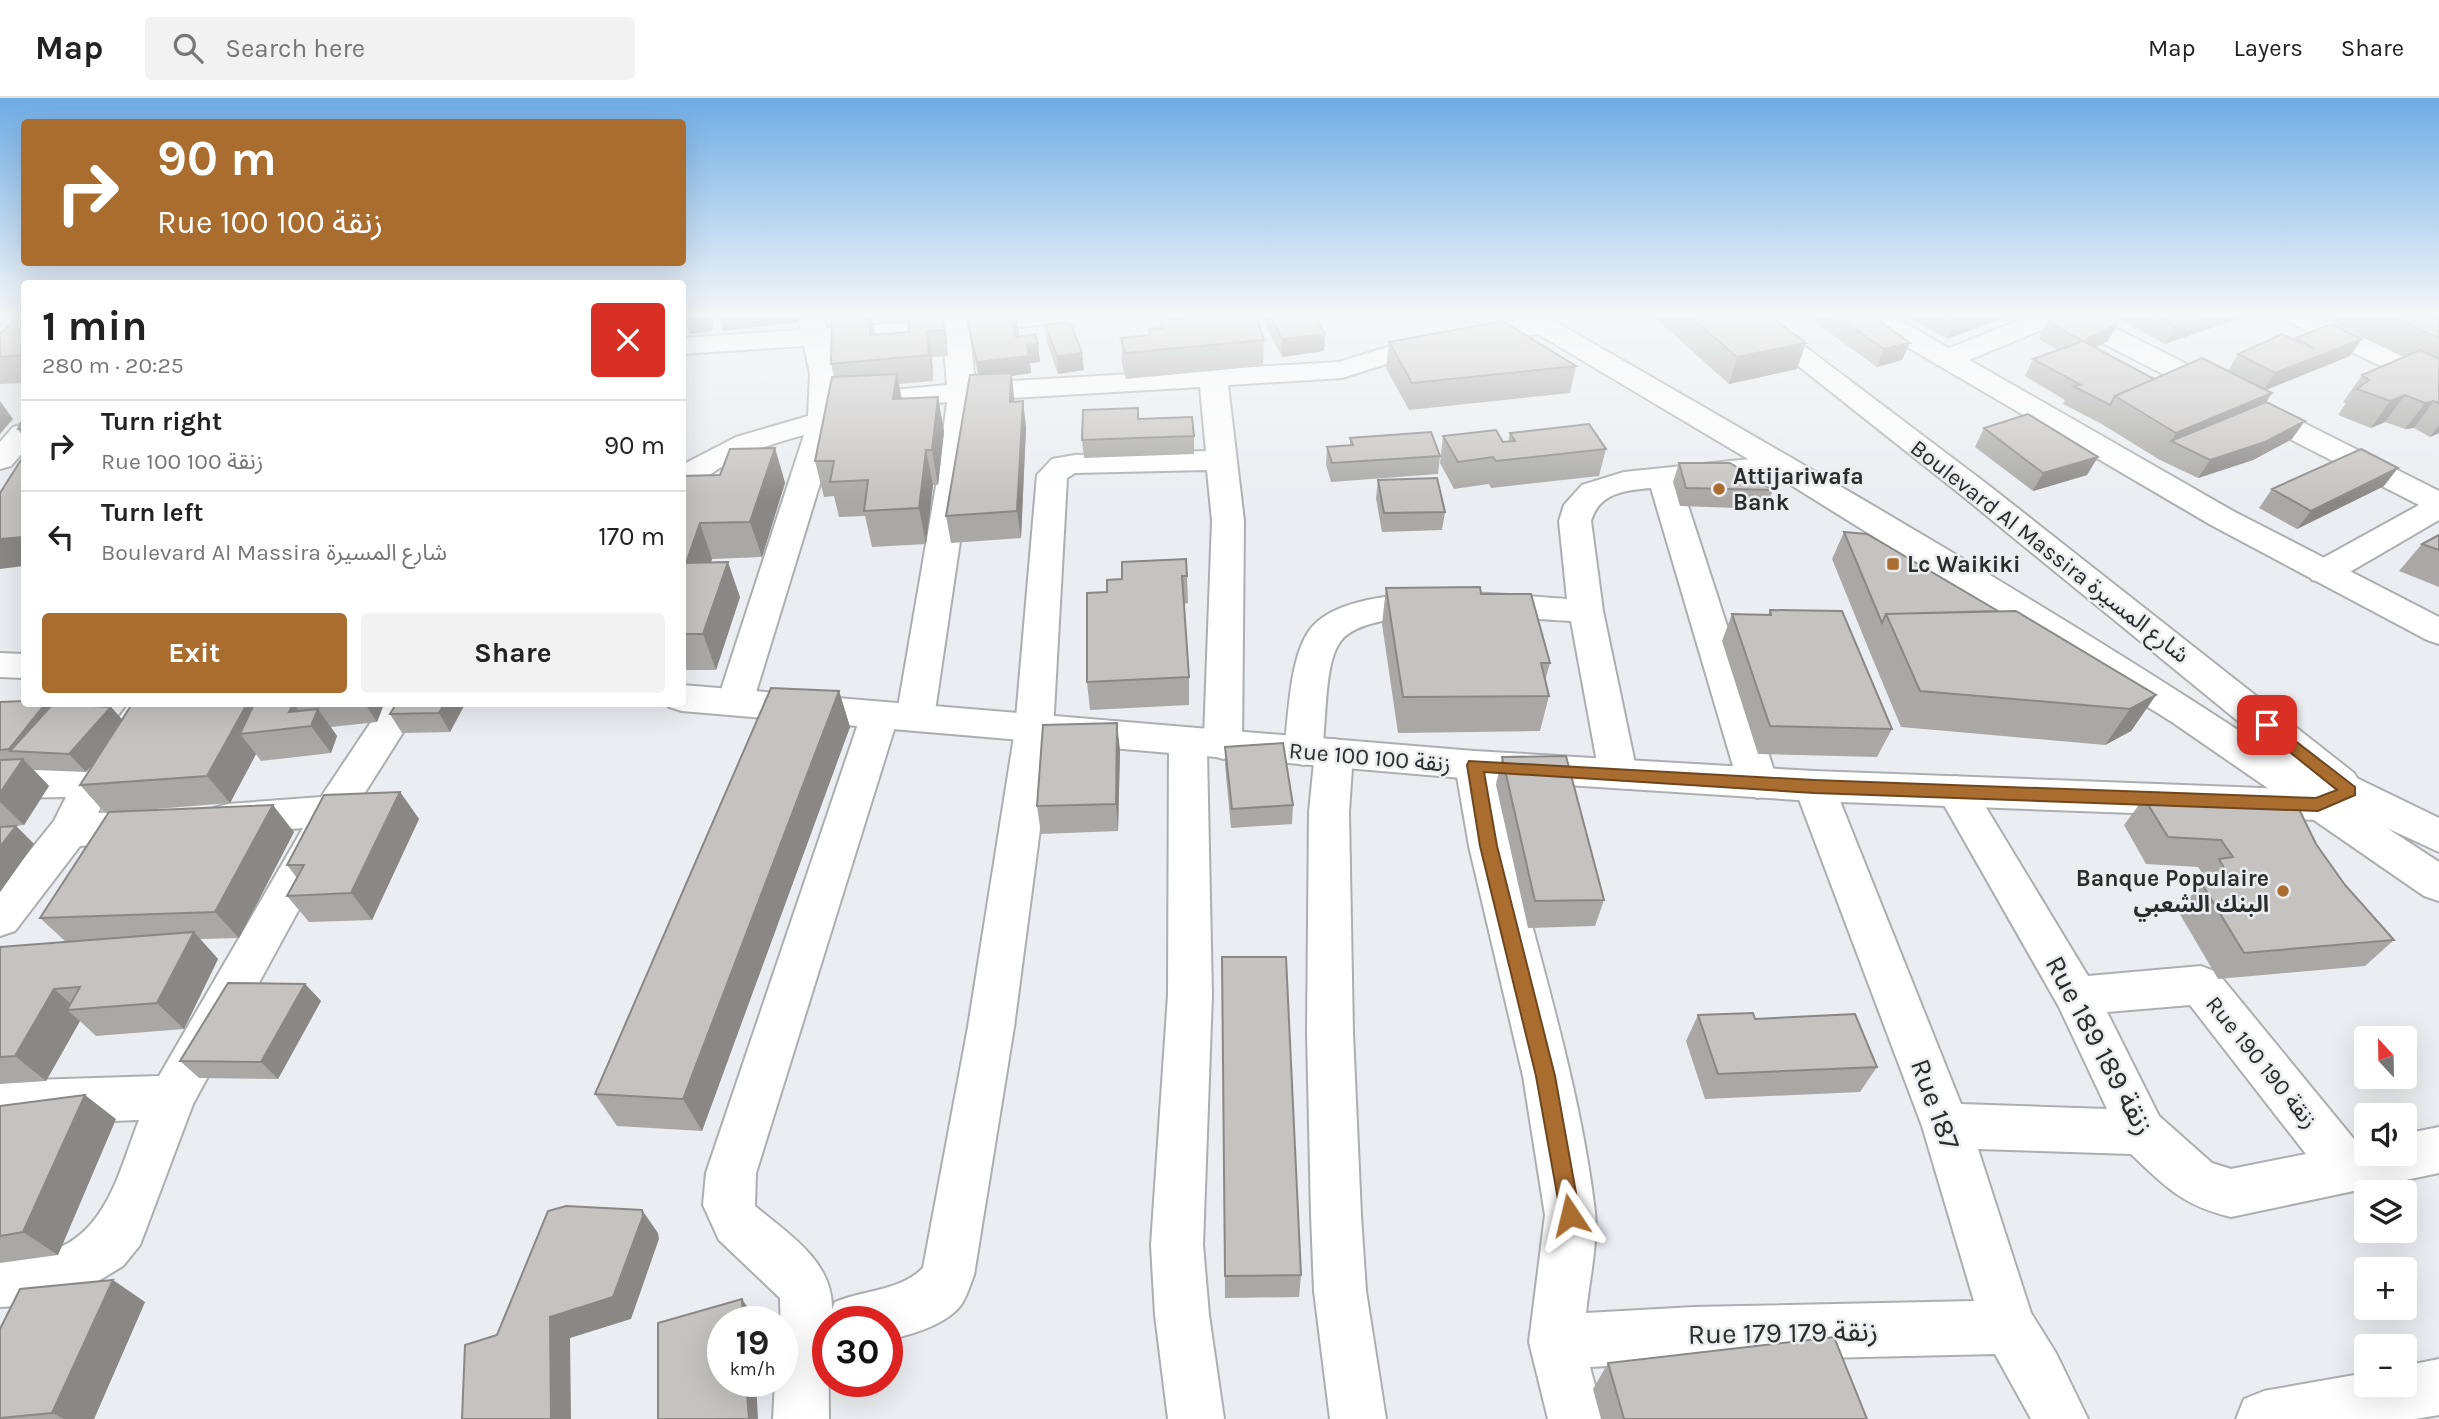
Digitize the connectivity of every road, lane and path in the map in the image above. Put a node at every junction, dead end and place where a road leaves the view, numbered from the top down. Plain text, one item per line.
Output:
1 (822, 377) edge
2 (960, 377) edge
3 (1213, 377) joint
4 (1630, 377) edge
5 (1827, 377) edge
6 (1978, 377) edge
7 (2189, 377) edge
8 (2422, 377) edge
9 (2439, 385) edge
10 (962, 392) junction
11 (824, 413) junction
12 (21, 436) edge
13 (0, 460) edge
14 (1223, 460) junction
15 (1781, 465) junction
16 (686, 478) edge
17 (1664, 479) junction
18 (2439, 505) edge
19 (2324, 572) junction
20 (1586, 611) junction
21 (2439, 632) edge
22 (0, 665) edge
23 (21, 666) edge
24 (686, 698) edge
25 (735, 702) junction
26 (146, 707) edge
27 (400, 707) edge
28 (898, 716) junction
29 (1034, 730) junction
30 (1206, 744) junction
31 (1319, 752) junction
32 (1475, 765) junction
33 (1618, 773) junction
34 (93, 782) junction
35 (0, 783) edge
36 (1758, 783) junction
37 (1814, 786) junction
38 (1956, 791) junction
39 (2334, 798) junction
40 (333, 811) junction
41 (69, 831) junction
42 (2439, 836) edge
43 (2432, 872) edge
44 (0, 919) edge
45 (2077, 996) junction
46 (172, 1097) junction
47 (0, 1103) edge
48 (1946, 1126) junction
49 (2142, 1132) junction
50 (2439, 1150) edge
51 (2350, 1171) junction
52 (0, 1281) edge
53 (903, 1307) edge
54 (812, 1317) edge
55 (2009, 1327) junction
56 (1556, 1342) junction
57 (812, 1354) edge
58 (2439, 1387) edge
59 (2291, 1417) edge
60 (801, 1419) edge
61 (1196, 1419) edge
62 (1358, 1419) edge
63 (1576, 1419) edge
64 (2060, 1419) edge

1 - 11 street
2 - 10 street
3 - 10 street
3 - 14 street
4 - 15 street
5 - 39 street, Boulevard Al Massira شارع المسيرة
6 - 19 street
7 - 18 street
8 - 9 street
10 - 11 street
10 - 28 street
11 - 16 street
11 - 25 street
12 - 13 street
14 - 29 street
14 - 30 street
15 - 17 street
15 - 39 street
17 - 20 street
17 - 36 street
18 - 19 street
19 - 21 street
20 - 31 street
20 - 33 street
22 - 23 street
24 - 25 street, Rue 100 زنقة 100
25 - 28 street, Rue 100 زنقة 100
26 - 34 street
27 - 40 street
28 - 29 street, Rue 100 زنقة 100
28 - 54 street
29 - 30 street, Rue 100 زنقة 100
29 - 53 street
30 - 31 street, Rue 100 زنقة 100
30 - 61 street
31 - 32 street, Rue 100 زنقة 100
31 - 62 street
32 - 33 street, Rue 100 زنقة 100
32 - 56 street
33 - 36 street, Rue 100 زنقة 100
34 - 35 street
34 - 41 street
36 - 37 street, Rue 100 زنقة 100
37 - 38 street, Rue 100 زنقة 100
37 - 48 street, Rue 187
38 - 39 street, Rue 100 زنقة 100
38 - 45 street, Rue 189 زنقة 189
39 - 42 street
39 - 43 street
40 - 41 street
40 - 46 street
41 - 44 street
45 - 49 street, Rue 189 زنقة 189
45 - 51 street, Rue 190 زنقة 190
46 - 47 street
46 - 52 street
48 - 49 street
48 - 55 street, Rue 187
49 - 51 street, Rue 189 زنقة 189
50 - 51 street, Rue 189 زنقة 189
55 - 56 street, Rue 179 زنقة 179
55 - 64 street, Rue 187
56 - 63 street
57 - 60 street
58 - 59 street

